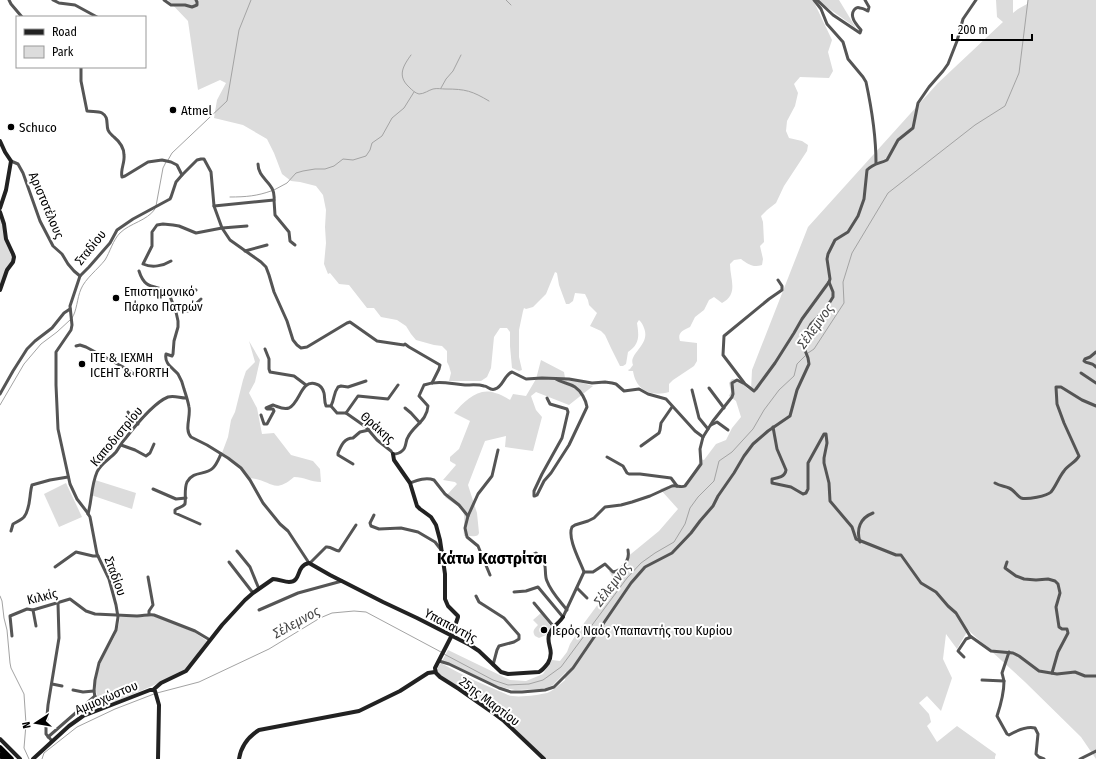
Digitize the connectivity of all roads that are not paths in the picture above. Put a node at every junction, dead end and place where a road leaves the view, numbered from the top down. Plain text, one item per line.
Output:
1 (9, 0) edge
2 (53, 0) edge
3 (164, 0) edge
4 (196, 0) edge
5 (816, 0) edge
6 (864, 0) edge
7 (976, 0) edge
8 (21, 16) edge
9 (95, 16) edge
10 (81, 68) edge
11 (0, 141) edge
12 (11, 161) junction
13 (876, 163) junction
14 (258, 164) dead end
15 (182, 175) junction
16 (274, 200) junction
17 (214, 206) junction
18 (0, 208) edge
19 (0, 212) edge
20 (247, 226) dead end
21 (222, 228) junction
22 (295, 244) dead end
23 (267, 245) dead end
24 (245, 251) junction
25 (171, 261) dead end
26 (139, 271) dead end
27 (80, 276) junction
28 (778, 280) dead end
29 (829, 282) junction
30 (0, 290) edge
31 (196, 290) dead end
32 (170, 295) junction
33 (200, 299) dead end
34 (175, 309) junction
35 (70, 311) junction
36 (76, 346) dead end
37 (265, 348) dead end
38 (1096, 352) edge
39 (1096, 367) edge
40 (1081, 373) dead end
41 (134, 374) dead end
42 (556, 379) junction
43 (366, 381) dead end
44 (432, 383) junction
45 (1096, 383) edge
46 (745, 384) junction
47 (306, 385) junction
48 (398, 385) dead end
49 (710, 388) dead end
50 (692, 390) dead end
51 (0, 394) edge
52 (186, 398) junction
53 (547, 398) dead end
54 (331, 406) junction
55 (1096, 406) edge
56 (672, 407) junction
57 (405, 408) dead end
58 (724, 408) junction
59 (128, 412) dead end
60 (346, 413) junction
61 (261, 415) dead end
62 (420, 423) junction
63 (138, 424) junction
64 (773, 427) junction
65 (709, 428) junction
66 (369, 430) junction
67 (728, 430) dead end
68 (702, 437) junction
69 (154, 444) dead end
70 (121, 445) junction
71 (641, 446) dead end
72 (498, 450) dead end
73 (221, 454) junction
74 (393, 454) junction
75 (607, 457) dead end
76 (353, 464) dead end
77 (68, 477) junction
78 (410, 483) junction
79 (995, 483) dead end
80 (677, 486) junction
81 (153, 489) dead end
82 (186, 498) junction
83 (873, 513) dead end
84 (88, 514) junction
85 (374, 515) dead end
86 (468, 516) junction
87 (200, 524) dead end
88 (356, 525) dead end
89 (12, 531) dead end
90 (860, 542) junction
91 (628, 550) dead end
92 (237, 551) dead end
93 (442, 551) junction
94 (98, 556) junction
95 (523, 560) dead end
96 (230, 562) dead end
97 (1007, 562) dead end
98 (309, 563) junction
99 (55, 567) dead end
100 (584, 572) junction
101 (490, 575) dead end
102 (148, 577) dead end
103 (344, 581) junction
104 (577, 588) junction
105 (260, 589) junction
106 (514, 592) dead end
107 (253, 593) junction
108 (476, 596) dead end
109 (587, 598) dead end
110 (58, 603) junction
111 (534, 603) dead end
112 (33, 610) junction
113 (259, 610) dead end
114 (567, 610) junction
115 (149, 614) junction
116 (118, 615) junction
117 (563, 617) junction
118 (36, 626) dead end
119 (554, 627) junction
120 (452, 635) junction
121 (12, 636) dead end
122 (971, 637) junction
123 (210, 640) junction
124 (1009, 652) junction
125 (964, 657) dead end
126 (440, 659) junction
127 (493, 665) junction
128 (435, 672) junction
129 (1052, 673) junction
130 (1096, 676) edge
131 (982, 680) dead end
132 (1004, 681) junction
133 (52, 684) junction
134 (62, 686) dead end
135 (73, 690) dead end
136 (94, 691) junction
137 (154, 691) junction
138 (94, 696) junction
139 (108, 707) junction
140 (48, 737) junction
141 (0, 739) edge
142 (52, 741) junction
143 (0, 748) edge
144 (1096, 751) edge
145 (0, 755) edge
146 (12, 758) edge
147 (34, 759) edge
148 (159, 759) edge
149 (239, 759) edge
150 (544, 759) edge
151 (1044, 759) edge
152 (1080, 759) edge

1 - 8 street
2 - 9 street
3 - 4 street
5 - 6 street
5 - 13 street
7 - 13 street
10 - 15 street
11 - 12 street
12 - 18 street
12 - 27 street, Αριστοτέλους
13 - 29 street
14 - 16 street
15 - 17 street, Σταδίου
15 - 27 street, Σταδίου
16 - 17 street
16 - 22 street
17 - 21 street, Σταδίου
19 - 30 street
20 - 21 street
21 - 24 street, Σταδίου
21 - 25 street
23 - 24 street
24 - 44 street, Σταδίου
26 - 32 street
27 - 35 street, Σταδίου
28 - 46 street
29 - 46 street
29 - 64 street
31 - 32 street
32 - 34 street
33 - 34 street
34 - 52 street
35 - 51 street
35 - 77 street, Σταδίου
36 - 41 street
37 - 47 street
38 - 39 street
40 - 45 street
42 - 44 street
42 - 53 street
42 - 56 street
43 - 54 street
44 - 62 street
46 - 58 street
47 - 54 street
47 - 61 street
48 - 60 street, Θράκης
49 - 58 street
50 - 65 street
52 - 63 street, Καποδιστρίου
52 - 73 street
54 - 60 street
55 - 79 street
56 - 68 street
56 - 71 street
57 - 62 street
58 - 65 street
59 - 63 street
60 - 66 street, Θράκης
62 - 74 street
63 - 70 street, Καποδιστρίου
64 - 90 street
64 - 126 street
65 - 67 street
65 - 68 street
66 - 74 street, Θράκης
66 - 76 street
68 - 80 street
69 - 70 street
70 - 84 street, Καποδιστρίου
72 - 86 street
73 - 82 street
73 - 98 street
74 - 78 street
75 - 80 street
77 - 84 street, Σταδίου
77 - 89 street
78 - 86 street
78 - 93 street
80 - 100 street
81 - 82 street
82 - 87 street
83 - 90 street
84 - 94 street, Σταδίου
85 - 93 street
86 - 101 street
88 - 98 street
90 - 122 street
91 - 100 street
92 - 105 street
93 - 120 street
94 - 99 street
94 - 116 street, Σταδίου
95 - 114 street
96 - 107 street
97 - 129 street
98 - 103 street, Υπαπαντής
98 - 105 street
100 - 104 street
102 - 115 street
103 - 113 street
103 - 120 street, Υπαπαντής
104 - 109 street
104 - 114 street
105 - 107 street
106 - 117 street
107 - 123 street
108 - 127 street
110 - 112 street, Κιλκίς
110 - 116 street, Κιλκίς
110 - 133 street
111 - 119 street
112 - 118 street
112 - 121 street, Κιλκίς
114 - 117 street
115 - 116 street, Κιλκίς
115 - 123 street, Κιλκίς
116 - 136 street, Σταδίου
117 - 119 street
119 - 127 street, Υπαπαντής
120 - 126 street
120 - 127 street, Υπαπαντής
122 - 124 street
122 - 125 street
123 - 137 street
124 - 129 street
124 - 132 street
126 - 128 street
128 - 149 street
128 - 150 street, 25ης Μαρτίου
129 - 130 street
131 - 132 street
132 - 151 street
133 - 134 street
133 - 140 street
135 - 136 street
136 - 138 street, Σταδίου
137 - 139 street, Αμμοχώστου
137 - 148 street
138 - 139 street
138 - 140 street
139 - 142 street, Αμμοχώστου
140 - 142 street
141 - 146 street
142 - 147 street, Αμμοχώστου
143 - 146 highway
144 - 152 street
145 - 146 highway

